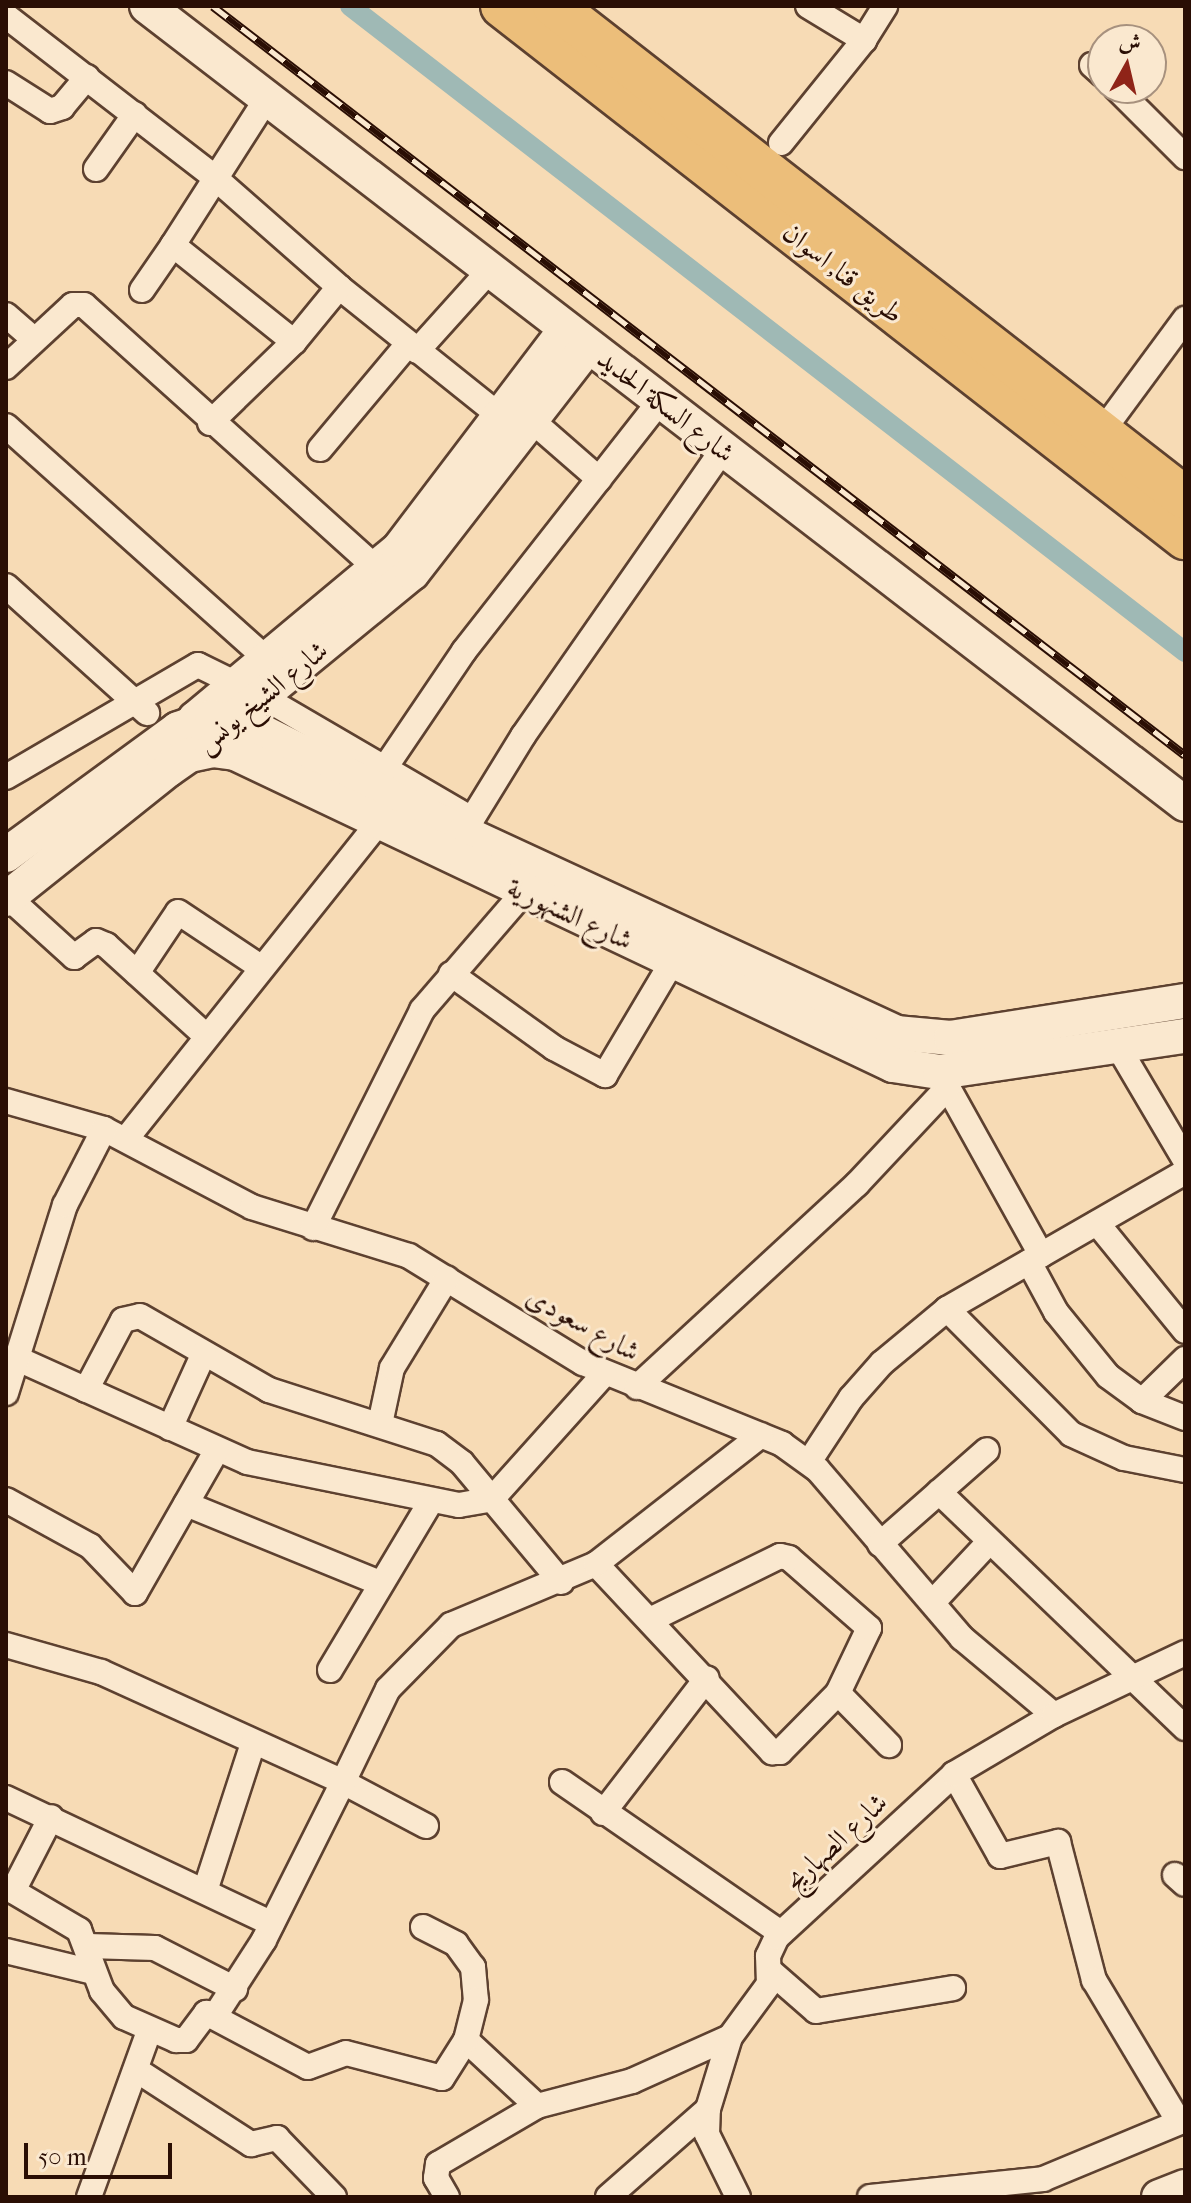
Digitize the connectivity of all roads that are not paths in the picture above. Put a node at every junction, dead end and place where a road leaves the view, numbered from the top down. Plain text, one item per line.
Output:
1 (147, 6) edge
2 (808, 6) edge
3 (886, 7) edge
4 (523, 8) edge
5 (6, 16) edge
6 (864, 40) junction
7 (87, 77) junction
8 (6, 83) edge
9 (267, 98) junction
10 (1132, 104) edge
11 (135, 114) junction
12 (781, 143) dead end
13 (1185, 157) edge
14 (96, 169) dead end
15 (214, 177) junction
16 (173, 245) junction
17 (490, 270) junction
18 (339, 287) junction
19 (142, 290) dead end
20 (6, 315) edge
21 (1185, 319) edge
22 (577, 337) junction
23 (34, 339) junction
24 (294, 342) junction
25 (413, 348) junction
26 (6, 367) edge
27 (660, 401) junction
28 (514, 417) junction
29 (210, 423) junction
30 (6, 426) edge
31 (1101, 433) junction
32 (320, 449) dead end
33 (723, 449) junction
34 (599, 479) junction
35 (1185, 498) edge
36 (1185, 538) edge
37 (378, 570) junction
38 (6, 586) edge
39 (267, 659) junction
40 (250, 690) junction
41 (143, 707) junction
42 (195, 719) junction
43 (233, 720) junction
44 (189, 755) junction
45 (6, 777) edge
46 (378, 779) junction
47 (1185, 804) edge
48 (378, 823) junction
49 (468, 826) junction
50 (6, 855) edge
51 (524, 892) junction
52 (8, 898) edge
53 (672, 962) junction
54 (259, 966) junction
55 (137, 973) junction
56 (451, 974) junction
57 (1185, 1001) edge
58 (205, 1035) junction
59 (1185, 1036) edge
60 (1117, 1045) junction
61 (944, 1080) junction
62 (6, 1101) edge
63 (104, 1129) junction
64 (126, 1139) junction
65 (1185, 1160) edge
66 (1185, 1172) edge
67 (1097, 1223) junction
68 (313, 1228) junction
69 (1035, 1258) junction
70 (447, 1278) junction
71 (947, 1309) junction
72 (1185, 1331) edge
73 (204, 1353) junction
74 (18, 1359) junction
75 (1185, 1359) edge
76 (605, 1373) junction
77 (637, 1387) junction
78 (86, 1390) junction
79 (6, 1393) edge
80 (1142, 1401) junction
81 (1185, 1418) edge
82 (380, 1424) junction
83 (170, 1428) junction
84 (761, 1435) junction
85 (217, 1450) junction
86 (987, 1450) dead end
87 (809, 1462) junction
88 (1185, 1470) edge
89 (939, 1492) junction
90 (492, 1499) junction
91 (6, 1500) edge
92 (431, 1501) junction
93 (186, 1504) junction
94 (990, 1541) junction
95 (880, 1544) junction
96 (596, 1564) junction
97 (561, 1582) junction
98 (380, 1583) junction
99 (933, 1602) junction
100 (652, 1619) junction
101 (6, 1645) edge
102 (1185, 1653) edge
103 (330, 1670) dead end
104 (707, 1678) junction
105 (1136, 1679) junction
106 (838, 1693) junction
107 (1054, 1715) junction
108 (1185, 1728) edge
109 (253, 1743) junction
110 (889, 1745) dead end
111 (954, 1774) junction
112 (343, 1782) junction
113 (562, 1782) dead end
114 (6, 1798) edge
115 (603, 1813) junction
116 (51, 1817) junction
117 (426, 1826) dead end
118 (10, 1889) edge
119 (205, 1891) junction
120 (272, 1924) junction
121 (423, 1927) dead end
122 (781, 1933) junction
123 (88, 1946) junction
124 (6, 1951) edge
125 (769, 1970) junction
126 (93, 1972) junction
127 (953, 1988) dead end
128 (235, 1989) junction
129 (215, 2016) junction
130 (149, 2031) junction
131 (730, 2037) junction
132 (466, 2040) junction
133 (138, 2071) junction
134 (537, 2106) junction
135 (708, 2109) junction
136 (1182, 2121) edge
137 (1185, 2187) edge
138 (89, 2197) edge
139 (334, 2197) edge
140 (447, 2197) edge
141 (608, 2197) edge
142 (738, 2197) edge
143 (870, 2197) edge
144 (1159, 2197) edge

1 - 9 street, شارع السكة الحديد
2 - 6 street
3 - 6 street
4 - 31 highway, طريق قنا, اسوان
4 - 36 highway, طريق قنا, اسوان
5 - 7 street
6 - 12 street
7 - 8 street
7 - 11 street
9 - 15 street
9 - 17 street, شارع السكة الحديد
10 - 13 street
11 - 14 street
11 - 15 street
15 - 16 street
15 - 18 street
16 - 19 street
16 - 24 street
17 - 22 street, شارع السكة الحديد
17 - 25 street
18 - 24 street
18 - 25 street
20 - 23 street
21 - 31 street
22 - 27 street, شارع السكة الحديد
22 - 28 street, شارع الشيخ يونس
23 - 26 street
23 - 29 street
24 - 29 street
25 - 28 street
25 - 32 street
27 - 33 street, شارع السكة الحديد
27 - 34 street
28 - 34 street
28 - 37 street, شارع الشيخ يونس
28 - 40 street, شارع الشيخ يونس
29 - 37 street
30 - 39 street
31 - 35 highway, طريق قنا, اسوان
33 - 47 street, شارع السكة الحديد
33 - 49 street
34 - 46 street
37 - 39 street, شارع الشيخ يونس
38 - 41 street
39 - 40 street, شارع الشيخ يونس
40 - 41 street
40 - 42 street, شارع الشيخ يونس
40 - 43 street, شارع الشيخ يونس
40 - 46 street
41 - 45 street
42 - 43 street, شارع الشنهورية
42 - 44 street, شارع الشيخ يونس
42 - 50 street
43 - 44 street, شارع الشيخ يونس
43 - 46 street, شارع الشنهورية
44 - 48 street, شارع الشنهورية
44 - 52 street
46 - 49 street, شارع الشنهورية
48 - 51 street, شارع الشنهورية
48 - 54 street
49 - 57 street, شارع الشنهورية
51 - 53 street, شارع الشنهورية
51 - 56 street
52 - 55 street
53 - 56 street
53 - 61 street, شارع الشنهورية
54 - 55 street
54 - 58 street
55 - 58 street
56 - 68 street
58 - 64 street
59 - 60 street, شارع الشنهورية
60 - 61 street, شارع الشنهورية
60 - 65 street
61 - 69 street
61 - 77 street
62 - 63 street, شارع سعودى
63 - 64 street, شارع سعودى
63 - 74 street
64 - 68 street, شارع سعودى
66 - 67 street
67 - 69 street
67 - 72 street
68 - 70 street, شارع سعودى
69 - 71 street
69 - 80 street
70 - 76 street, شارع سعودى
70 - 82 street
71 - 87 street
71 - 88 street
73 - 78 street
73 - 82 street
73 - 83 street
74 - 78 street
74 - 79 street
75 - 80 street
76 - 77 street, شارع سعودى
76 - 90 street
77 - 84 street, شارع سعودى
78 - 83 street
80 - 81 street
82 - 90 street
83 - 85 street
84 - 87 street, شارع سعودى
84 - 96 street
85 - 92 street
85 - 93 street
86 - 89 street
87 - 95 street, شارع سعودى
89 - 94 street
89 - 95 street
90 - 92 street
90 - 97 street
91 - 93 street
92 - 98 street
93 - 98 street
94 - 99 street
94 - 105 street
95 - 99 street, شارع سعودى
96 - 97 street
96 - 100 street
97 - 112 street
98 - 103 street
99 - 107 street, شارع سعودى
100 - 104 street
100 - 106 street
101 - 109 street
102 - 105 street, شارع الصهاريج
104 - 106 street
104 - 115 street
105 - 107 street, شارع الصهاريج
105 - 108 street
106 - 110 street
107 - 111 street, شارع الصهاريج
109 - 112 street
109 - 119 street
111 - 122 street, شارع الصهاريج
111 - 136 street
112 - 117 street
112 - 120 street
113 - 115 street
114 - 116 street
115 - 122 street
116 - 118 street
116 - 119 street
118 - 123 street
119 - 120 street
120 - 128 street
121 - 132 street
122 - 125 street, شارع الصهاريج
123 - 126 street
123 - 128 street
124 - 126 street
125 - 127 street
125 - 131 street, شارع الصهاريج
126 - 130 street
128 - 129 street
129 - 130 street
129 - 132 street
130 - 133 street
131 - 134 street
131 - 135 street, شارع الصهاريج
132 - 134 street
133 - 138 street
133 - 139 street
134 - 140 street
135 - 141 street
135 - 142 street, شارع الصهاريج
136 - 143 street
137 - 144 street

